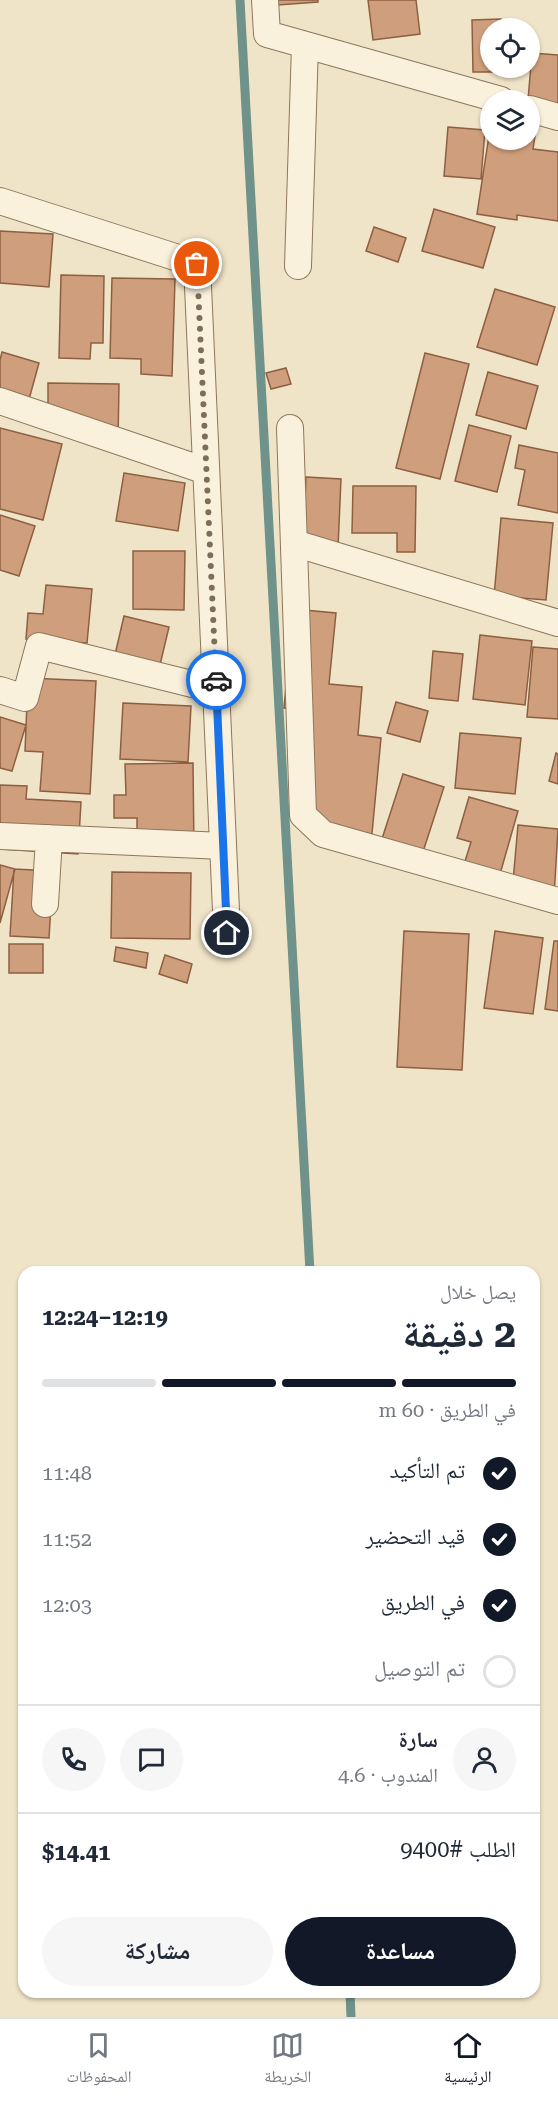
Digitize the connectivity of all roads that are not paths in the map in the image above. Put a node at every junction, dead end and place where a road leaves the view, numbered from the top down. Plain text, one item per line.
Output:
1 (265, 0) edge
2 (305, 45) junction
3 (480, 94) edge
4 (540, 112) edge
5 (558, 117) edge
6 (0, 201) edge
7 (298, 266) dead end
8 (0, 402) edge
9 (290, 428) dead end
10 (206, 471) junction
11 (294, 543) junction
12 (558, 624) edge
13 (0, 690) edge
14 (216, 690) junction
15 (0, 836) edge
16 (49, 838) junction
17 (223, 846) junction
18 (558, 901) edge
19 (45, 904) dead end
20 (227, 933) dead end

1 - 2 street
2 - 3 street
2 - 7 street
4 - 5 street
6 - 10 street
8 - 10 street
9 - 11 street
10 - 14 street
11 - 12 street
11 - 18 street
13 - 14 street
14 - 17 street
15 - 16 street
16 - 17 street
16 - 19 street
17 - 20 street

